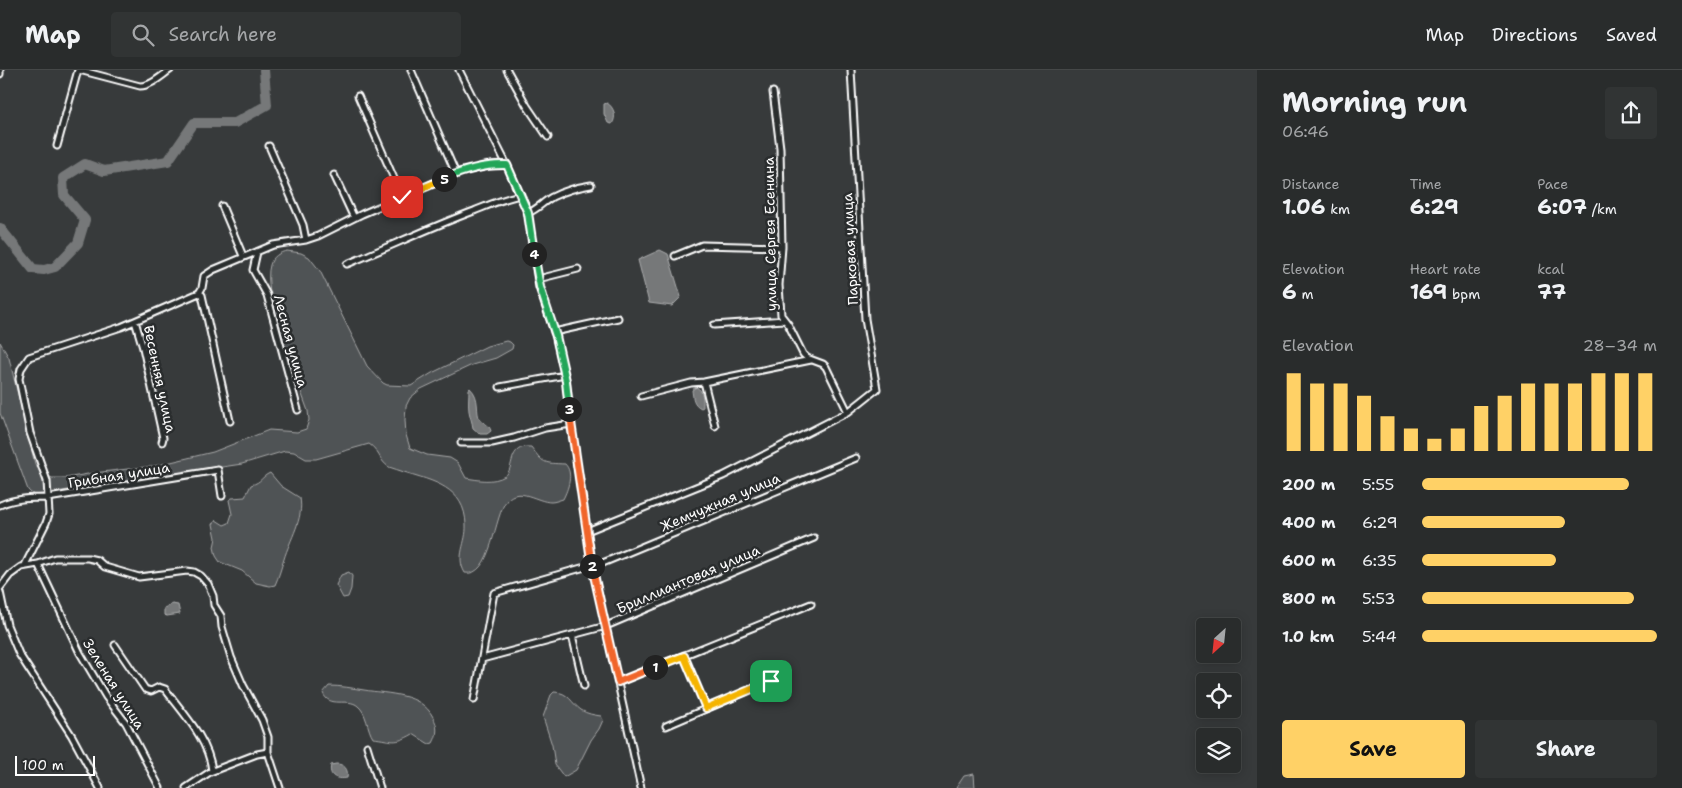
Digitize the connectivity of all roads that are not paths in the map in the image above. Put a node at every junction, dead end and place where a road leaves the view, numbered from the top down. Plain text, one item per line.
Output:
1 (0, 70) edge
2 (78, 70) edge
3 (170, 70) edge
4 (412, 70) edge
5 (460, 70) edge
6 (507, 70) edge
7 (850, 70) edge
8 (0, 74) edge
9 (772, 92) dead end
10 (358, 96) dead end
11 (548, 137) dead end
12 (56, 146) dead end
13 (269, 146) dead end
14 (507, 165) junction
15 (456, 174) junction
16 (334, 175) dead end
17 (591, 185) dead end
18 (521, 195) junction
19 (402, 197) junction
20 (222, 206) dead end
21 (528, 213) junction
22 (354, 218) junction
23 (306, 240) junction
24 (782, 247) junction
25 (257, 252) junction
26 (243, 256) junction
27 (675, 256) dead end
28 (347, 264) dead end
29 (578, 268) dead end
30 (538, 279) junction
31 (199, 293) junction
32 (618, 318) dead end
33 (135, 320) junction
34 (784, 320) junction
35 (714, 325) dead end
36 (554, 332) junction
37 (811, 360) junction
38 (565, 376) junction
39 (704, 382) junction
40 (500, 388) dead end
41 (641, 396) dead end
42 (298, 410) dead end
43 (848, 412) junction
44 (230, 421) dead end
45 (571, 424) junction
46 (716, 426) dead end
47 (162, 442) dead end
48 (461, 443) dead end
49 (856, 458) dead end
50 (222, 496) dead end
51 (48, 498) junction
52 (0, 505) edge
53 (587, 531) junction
54 (814, 538) dead end
55 (38, 564) junction
56 (25, 565) junction
57 (592, 566) junction
58 (0, 590) edge
59 (811, 604) dead end
60 (606, 626) junction
61 (572, 635) junction
62 (115, 645) dead end
63 (684, 656) junction
64 (482, 659) junction
65 (771, 681) dead end
66 (618, 682) junction
67 (584, 686) dead end
68 (474, 700) dead end
69 (706, 708) junction
70 (666, 726) dead end
71 (367, 746) dead end
72 (268, 752) junction
73 (212, 771) junction
74 (100, 788) edge
75 (160, 788) edge
76 (186, 788) edge
77 (280, 788) edge
78 (380, 788) edge
79 (641, 788) edge

1 - 8 street
2 - 3 street
2 - 12 street
4 - 15 street
5 - 14 street
6 - 11 street
7 - 43 street, Парковая улица
9 - 24 street, улица Сергея Есенина
10 - 19 street
13 - 23 street
14 - 15 street
14 - 18 street
15 - 19 street
16 - 22 street
17 - 21 street
18 - 21 street
18 - 28 street
19 - 22 street
20 - 26 street
21 - 30 street
22 - 23 street
23 - 25 street
24 - 27 street
24 - 34 street, улица Сергея Есенина
25 - 26 street
25 - 42 street, Лесная улица
26 - 31 street
29 - 30 street
30 - 36 street
31 - 33 street
31 - 44 street
32 - 36 street
33 - 47 street, Весенняя улица
33 - 51 street
34 - 35 street
34 - 37 street, улица Сергея Есенина
36 - 38 street
37 - 39 street
37 - 43 street, улица Сергея Есенина
38 - 40 street
38 - 45 street
39 - 41 street
39 - 46 street
43 - 53 street
45 - 48 street
45 - 53 street
49 - 57 street, Жемчужная улица
50 - 51 street, Грибная улица
51 - 52 street, Грибная улица
51 - 56 street
53 - 57 street
54 - 60 street, Бриллиантовая улица
55 - 56 street
55 - 72 street
55 - 75 street, Зеленая улица
56 - 58 street
57 - 60 street
57 - 64 street, Жемчужная улица
58 - 74 street
59 - 63 street
60 - 61 street, Бриллиантовая улица
60 - 66 street
61 - 64 street, Бриллиантовая улица
61 - 67 street
62 - 73 street
63 - 66 street
63 - 69 street
64 - 68 street, Жемчужная улица
65 - 69 street
66 - 79 street
69 - 70 street
71 - 78 street
72 - 73 street
72 - 77 street
73 - 76 street

